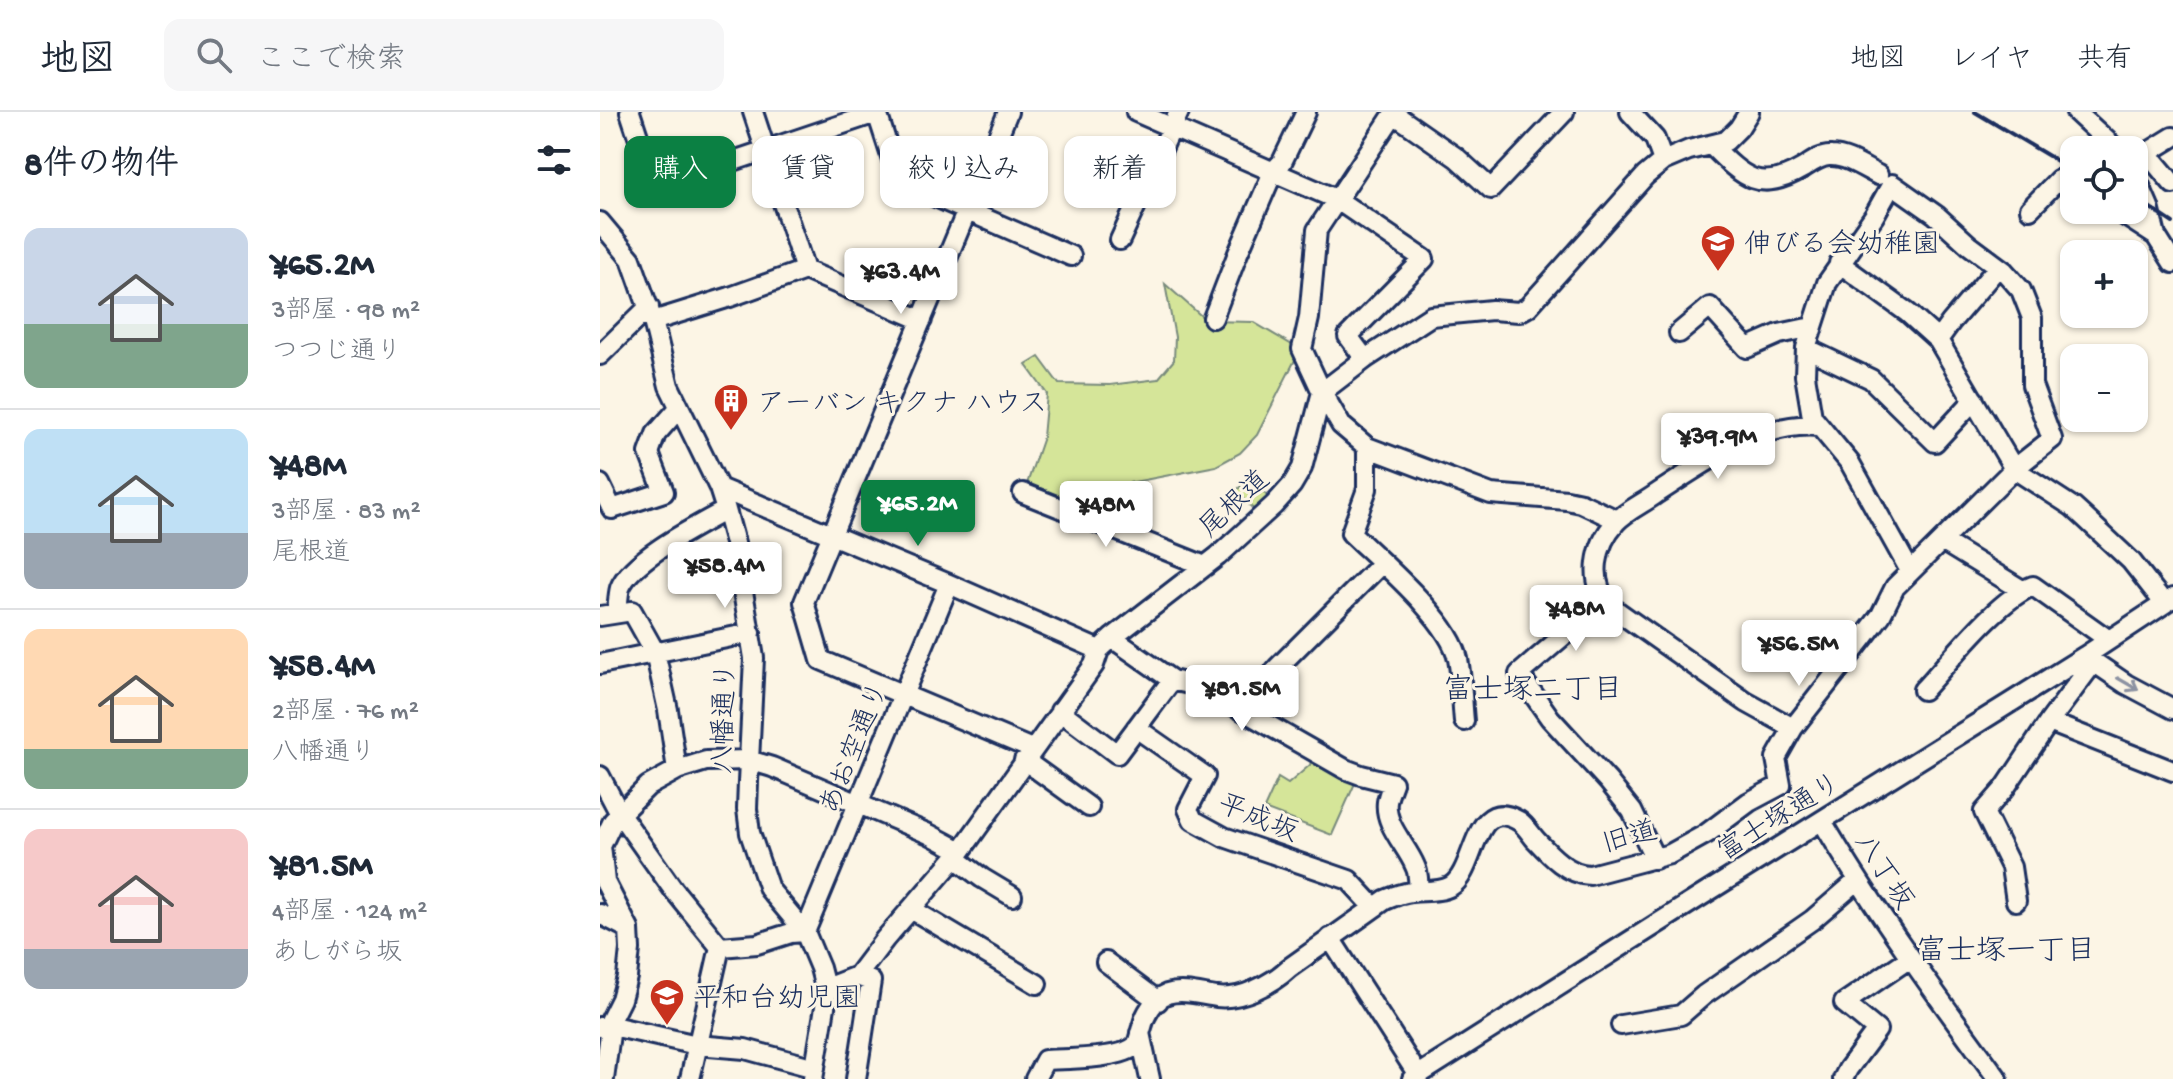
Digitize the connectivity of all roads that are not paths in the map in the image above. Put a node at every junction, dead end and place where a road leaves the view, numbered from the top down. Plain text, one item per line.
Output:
1 (630, 112) edge
2 (753, 112) edge
3 (1008, 112) edge
4 (1136, 112) edge
5 (1306, 112) edge
6 (1564, 112) edge
7 (1630, 112) edge
8 (1749, 112) edge
9 (876, 113) edge
10 (1395, 113) edge
11 (2082, 113) edge
12 (1176, 120) edge
13 (762, 136) edge
14 (808, 136) edge
15 (2104, 136) edge
16 (2173, 137) edge
17 (1711, 145) junction
18 (2148, 153) edge
19 (752, 155) edge
20 (1663, 161) junction
21 (2148, 163) edge
22 (1273, 172) junction
23 (1878, 175) dead end
24 (2060, 181) edge
25 (2173, 184) edge
26 (1336, 199) junction
27 (2148, 205) edge
28 (785, 208) edge
29 (2030, 209) dead end
30 (967, 210) junction
31 (600, 222) edge
32 (2138, 224) edge
33 (2156, 236) junction
34 (1120, 240) dead end
35 (1071, 256) dead end
36 (1839, 263) junction
37 (2173, 263) edge
38 (1998, 267) junction
39 (805, 270) junction
40 (651, 314) junction
41 (1213, 318) dead end
42 (922, 320) junction
43 (1812, 327) junction
44 (1679, 333) dead end
45 (1938, 340) junction
46 (1806, 348) junction
47 (600, 355) edge
48 (1365, 359) junction
49 (1322, 392) junction
50 (1974, 400) junction
51 (679, 408) junction
52 (1818, 426) junction
53 (1367, 447) junction
54 (2014, 469) junction
55 (600, 484) edge
56 (719, 488) junction
57 (1023, 493) dead end
58 (726, 510) junction
59 (1617, 520) junction
60 (832, 535) junction
61 (1942, 541) junction
62 (1382, 563) junction
63 (1205, 566) junction
64 (1910, 571) junction
65 (949, 584) junction
66 (2022, 590) junction
67 (1605, 600) junction
68 (2169, 600) edge
69 (609, 614) edge
70 (751, 633) junction
71 (2109, 640) junction
72 (1106, 644) junction
73 (655, 652) junction
74 (2089, 660) junction
75 (600, 664) edge
76 (1172, 680) junction
77 (1923, 690) dead end
78 (904, 694) junction
79 (1240, 708) junction
80 (2173, 709) edge
81 (1060, 711) junction
82 (1464, 721) dead end
83 (2049, 722) junction
84 (1136, 728) junction
85 (1793, 728) junction
86 (1028, 754) junction
87 (749, 760) junction
88 (677, 770) junction
89 (2173, 771) edge
90 (600, 776) edge
91 (859, 804) junction
92 (1089, 807) dead end
93 (620, 814) junction
94 (1822, 821) junction
95 (958, 854) junction
96 (1655, 859) junction
97 (1857, 881) junction
98 (1419, 891) junction
99 (1012, 896) dead end
100 (2016, 901) dead end
101 (1374, 907) junction
102 (911, 909) junction
103 (600, 914) edge
104 (629, 929) junction
105 (805, 932) junction
106 (1330, 938) junction
107 (720, 947) junction
108 (1910, 958) junction
109 (1106, 962) dead end
110 (857, 976) junction
111 (1037, 984) dead end
112 (826, 988) junction
113 (1158, 1001) junction
114 (1621, 1025) dead end
115 (604, 1026) edge
116 (1140, 1033) junction
117 (697, 1045) junction
118 (1994, 1072) edge
119 (814, 1074) edge
120 (1415, 1077) edge
121 (604, 1079) edge
122 (690, 1079) edge
123 (856, 1079) edge
124 (1035, 1079) edge
125 (1150, 1079) edge
126 (1843, 1079) edge

1 - 19 street
2 - 13 street
3 - 30 street
4 - 12 street
5 - 22 street
6 - 10 street
7 - 20 street
8 - 17 street
9 - 14 street
9 - 30 street
10 - 26 street
11 - 15 street
12 - 22 street
12 - 34 street
16 - 18 street
17 - 20 street
17 - 23 street
20 - 48 street
21 - 25 street
22 - 26 street
22 - 41 street
24 - 29 street
26 - 48 street
26 - 49 street
27 - 33 street
28 - 39 street
30 - 35 street
30 - 42 street
31 - 40 street, 八幡通り
32 - 33 street
33 - 37 street
36 - 38 street
36 - 43 street
36 - 45 street
38 - 45 street
38 - 54 street, 旧道
39 - 40 street
39 - 42 street
40 - 47 street
40 - 51 street, 八幡通り
42 - 60 street
43 - 44 street
43 - 46 street
45 - 50 street
46 - 50 street
46 - 52 street
48 - 49 street
49 - 53 street
49 - 63 street, 尾根道
50 - 54 street
51 - 55 street
51 - 56 street, 八幡通り
52 - 59 street
52 - 64 street
53 - 59 street
53 - 62 street
54 - 61 street, 旧道
54 - 68 street
56 - 58 street, 八幡通り
56 - 60 street
57 - 63 street
58 - 69 street
58 - 70 street, 八幡通り
59 - 67 street
60 - 65 street
60 - 78 street
61 - 64 street, 旧道
61 - 66 street
62 - 79 street
62 - 82 street
63 - 72 street, 尾根道
64 - 85 street, 旧道
65 - 72 street
65 - 78 street, あお空通り
66 - 71 street
66 - 77 street
67 - 85 street
67 - 96 street
68 - 71 street, 富士塚通り
69 - 73 street
70 - 73 street
70 - 87 street, 八幡通り
71 - 74 street, 富士塚通り
72 - 76 street
72 - 81 street, 尾根道
73 - 75 street
73 - 88 street
74 -> 80 street
74 - 83 street
74 - 94 street, 富士塚通り
76 - 79 street
76 - 84 street
78 - 86 street
78 - 91 street, あお空通り
79 - 98 street
81 - 84 street
81 - 86 street, 尾根道
83 - 89 street
83 - 100 street
84 - 101 street, 平成坂
85 - 96 street, 旧道
86 - 92 street
86 - 95 street, 尾根道
87 - 88 street
87 - 91 street
87 - 105 street, 八幡通り
88 - 93 street
90 - 93 street
91 - 95 street
91 - 105 street, あお空通り
93 - 104 street
93 - 107 street
94 - 97 street, 八丁坂
94 - 120 street, 富士塚通り
95 - 99 street
95 - 102 street, 尾根道
96 - 98 street, 旧道
97 - 108 street, 八丁坂
97 - 114 street
98 - 101 street, 旧道
101 - 106 street, 旧道
102 - 110 street, 尾根道
102 - 111 street
103 - 104 street
104 - 115 street
105 - 107 street
105 - 112 street, 八幡通り
106 - 113 street, 旧道
106 - 120 street
107 - 117 street
108 - 118 street, 八丁坂
108 - 126 street
109 - 113 street
110 - 112 street
110 - 123 street
112 - 119 street
113 - 116 street
115 - 117 street
115 - 121 street
116 - 124 street
116 - 125 street
117 - 119 street
117 - 122 street

